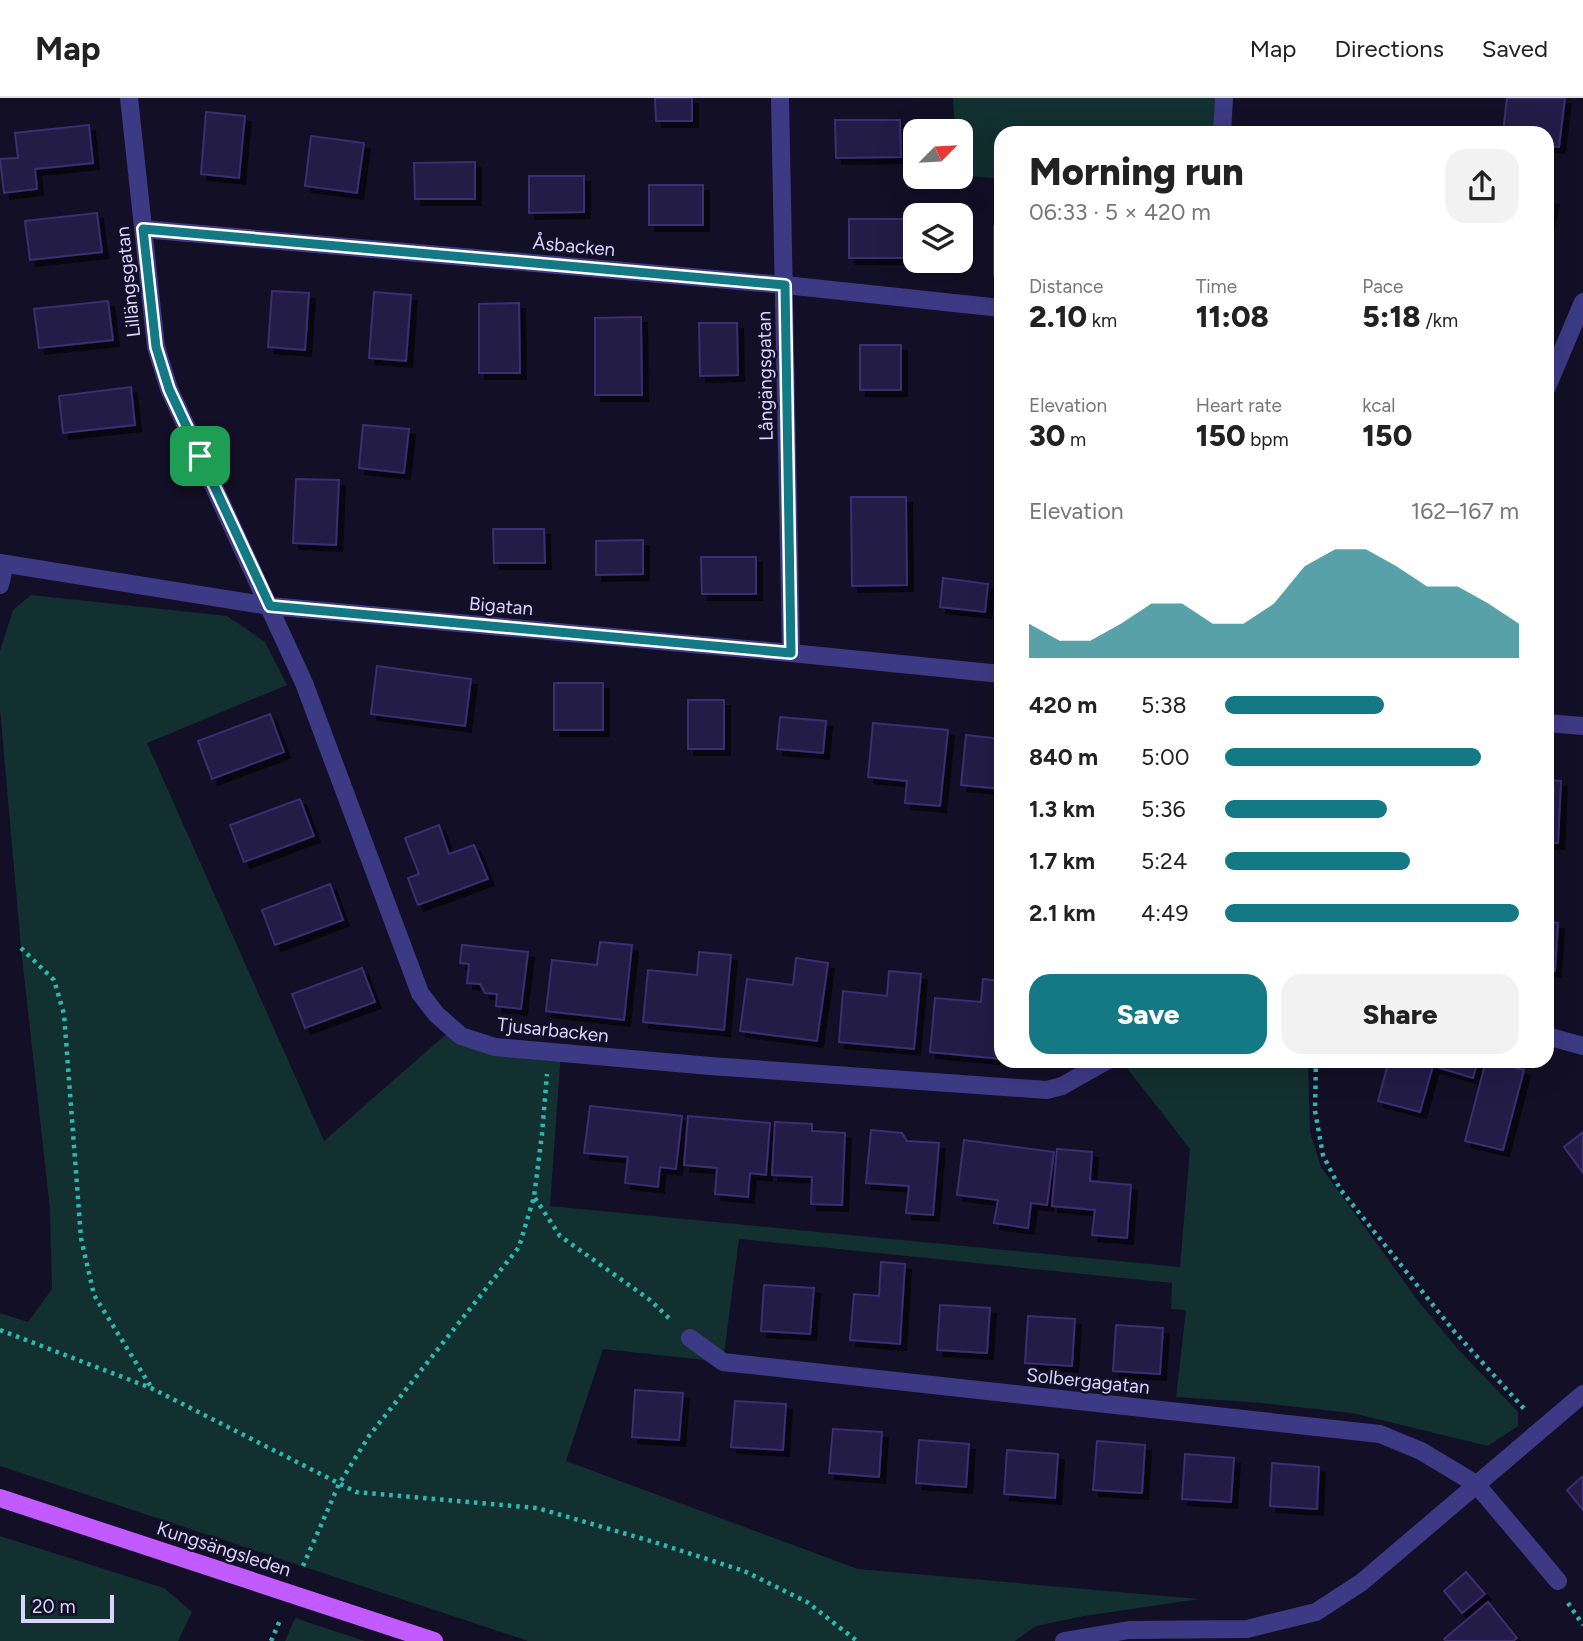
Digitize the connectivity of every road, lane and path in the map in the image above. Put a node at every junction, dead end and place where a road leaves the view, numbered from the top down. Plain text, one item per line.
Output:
1 (129, 98) edge
2 (780, 98) edge
3 (1224, 98) edge
4 (1222, 126) edge
5 (143, 229) junction
6 (785, 285) junction
7 (1583, 302) edge
8 (994, 307) edge
9 (1554, 370) edge
10 (3, 564) edge
11 (0, 585) edge
12 (270, 606) junction
13 (791, 653) junction
14 (994, 673) edge
15 (1554, 724) edge
16 (1583, 726) edge
17 (21, 948) dead end
18 (1554, 1038) edge
19 (1583, 1046) edge
20 (548, 1051) junction
21 (1094, 1068) edge
22 (1315, 1068) edge
23 (534, 1197) junction
24 (0, 1330) edge
25 (690, 1338) joint
26 (151, 1388) junction
27 (1583, 1394) edge
28 (1542, 1428) junction
29 (339, 1484) junction
30 (1476, 1484) junction
31 (0, 1498) edge
32 (303, 1566) dead end
33 (1558, 1581) dead end
34 (281, 1618) dead end
35 (271, 1641) edge
36 (433, 1641) edge
37 (857, 1641) edge
38 (1064, 1641) edge

1 - 5 street, Lillängsgatan
2 - 6 street, Långängsgatan
3 - 4 street
5 - 6 street, Åsbacken
5 - 12 street, Lillängsgatan
6 - 8 street, Åsbacken
6 - 13 street, Långängsgatan
7 - 9 street
10 - 11 street
10 - 12 street, Bigatan
12 - 13 street, Bigatan
12 - 20 street, Tjusarbacken
13 - 14 street, Bigatan
15 - 16 street
17 - 26 path
18 - 19 street
20 - 21 street, Tjusarbacken
20 - 23 path
22 - 28 path
23 - 25 path
23 - 29 path
24 - 26 path
25 - 30 street, Solbergagatan
26 - 29 path
27 - 28 street
28 - 30 street
29 - 32 path
29 - 37 path
30 - 33 street, Solbergagatan
30 - 38 street
31 - 36 main road, Kungsängsleden
34 - 35 path

